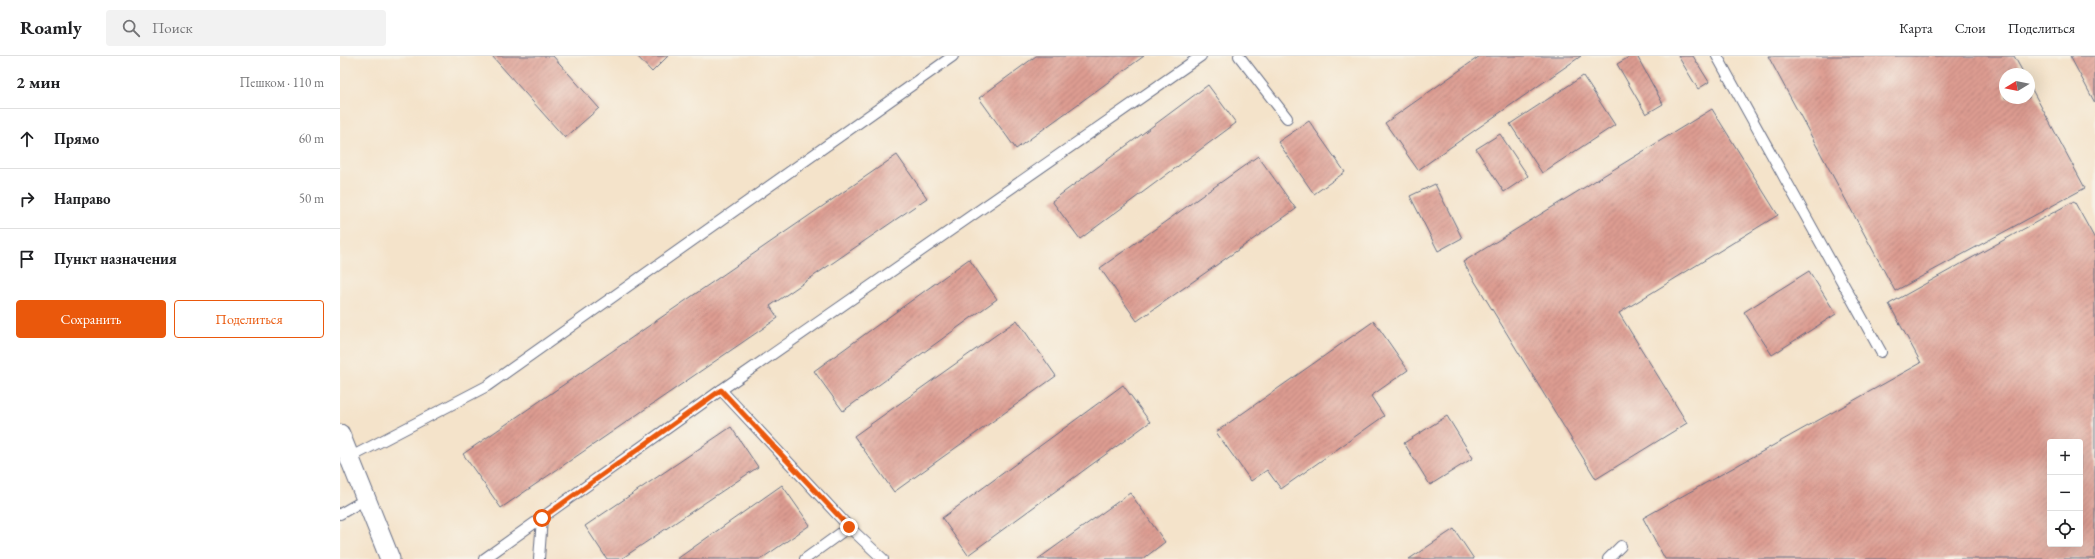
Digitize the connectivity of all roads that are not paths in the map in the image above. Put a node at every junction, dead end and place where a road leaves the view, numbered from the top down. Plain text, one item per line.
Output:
1 (953, 56) edge
2 (1200, 56) edge
3 (1239, 56) edge
4 (1718, 56) edge
5 (1286, 118) dead end
6 (1881, 352) dead end
7 (721, 390) junction
8 (340, 434) edge
9 (350, 458) junction
10 (366, 499) junction
11 (340, 514) edge
12 (542, 518) junction
13 (849, 527) junction
14 (1622, 546) dead end
15 (390, 559) edge
16 (484, 559) edge
17 (539, 559) edge
18 (805, 559) edge
19 (883, 559) edge
20 (1608, 559) edge

1 - 9 lane
2 - 7 lane
3 - 5 lane
4 - 6 lane
7 - 12 lane
7 - 13 lane
8 - 9 street
9 - 10 street
10 - 11 lane
10 - 15 street
12 - 16 lane
12 - 17 lane
13 - 18 lane
13 - 19 lane
14 - 20 lane

